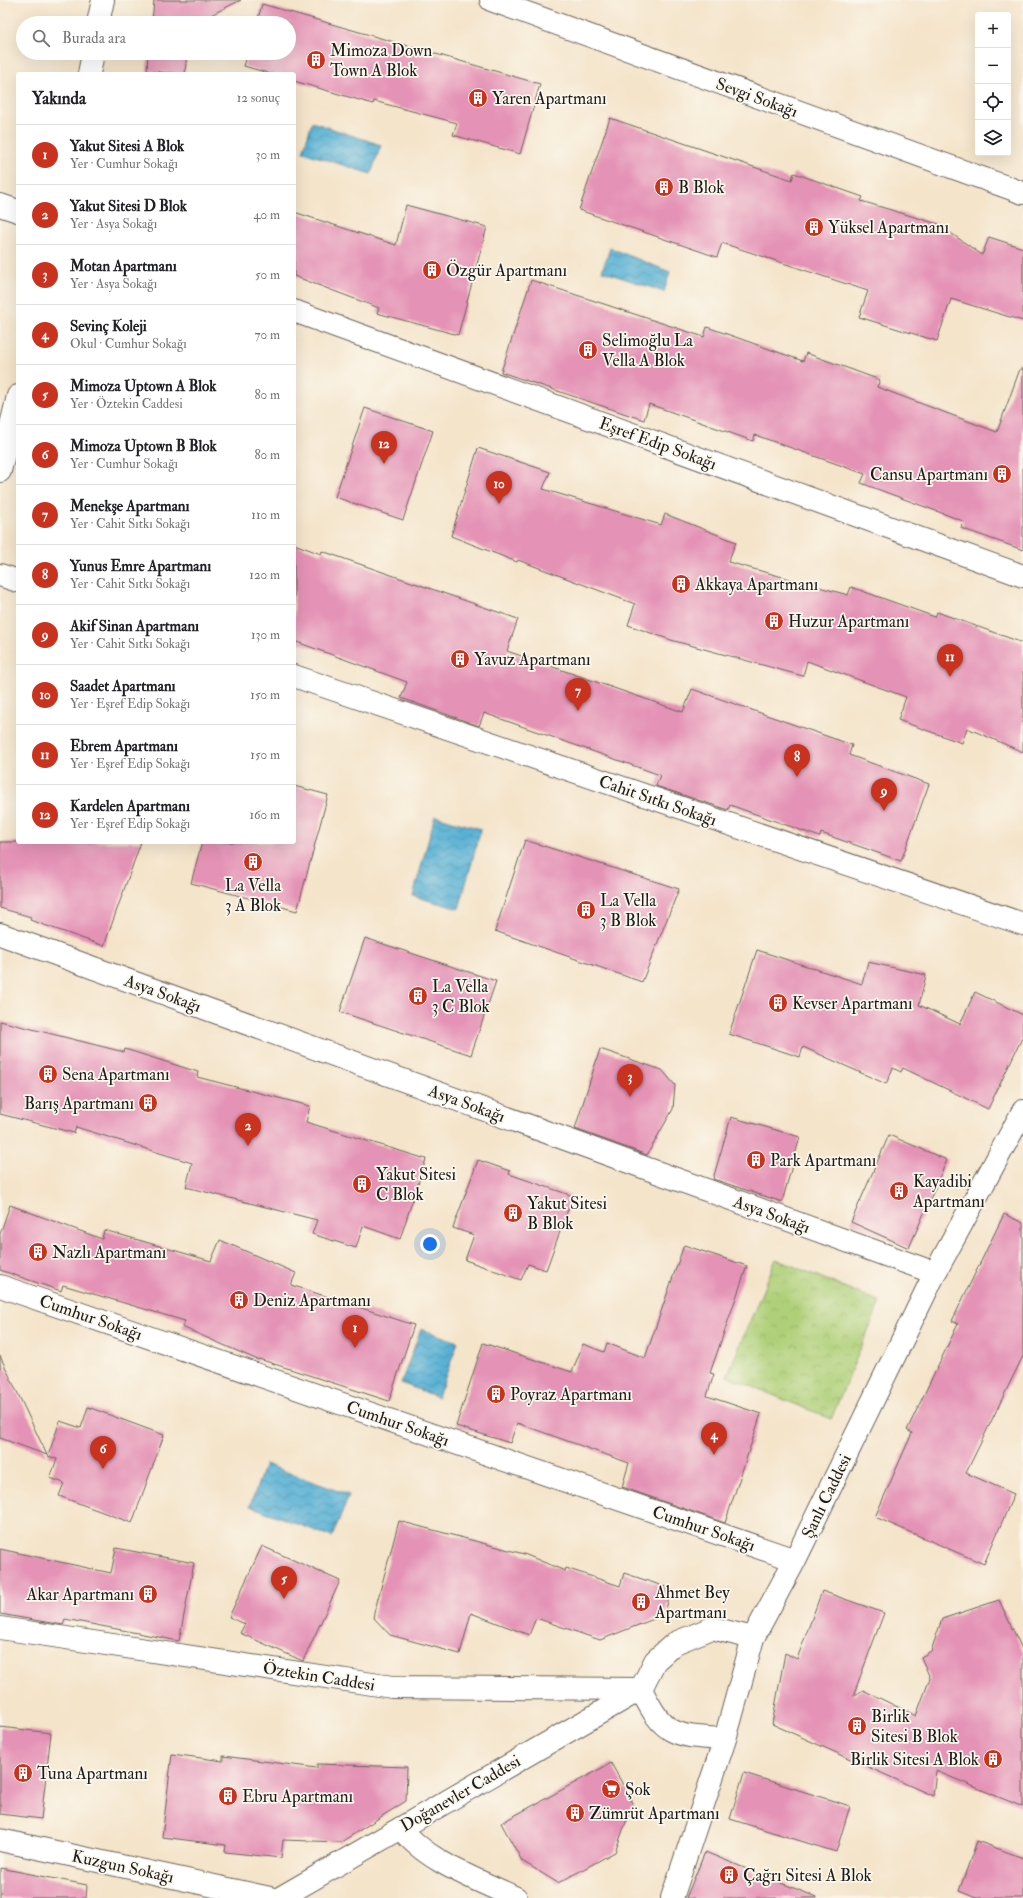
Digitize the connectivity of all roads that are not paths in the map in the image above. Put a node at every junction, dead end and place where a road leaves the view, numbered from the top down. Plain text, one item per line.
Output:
1 (103, 0) edge
2 (491, 0) edge
3 (100, 16) edge
4 (91, 60) edge
5 (88, 72) edge
6 (1023, 194) edge
7 (0, 205) edge
8 (16, 210) edge
9 (296, 312) edge
10 (16, 404) edge
11 (0, 471) edge
12 (0, 575) edge
13 (1023, 576) edge
14 (16, 580) edge
15 (296, 677) edge
16 (1023, 924) edge
17 (0, 934) edge
18 (1023, 1111) edge
19 (935, 1272) junction
20 (0, 1286) edge
21 (795, 1560) junction
22 (0, 1628) edge
23 (753, 1638) junction
24 (641, 1689) junction
25 (725, 1739) junction
26 (401, 1828) junction
27 (0, 1840) edge
28 (270, 1898) edge
29 (280, 1898) edge
30 (516, 1898) edge
31 (672, 1898) edge

1 - 3 street
2 - 6 street, Sevgi Sokağı
4 - 5 street
7 - 8 street
9 - 13 street, Eşref Edip Sokağı
10 - 11 street
12 - 14 street
15 - 16 street, Cahit Sıtkı Sokağı
17 - 19 street, Asya Sokağı
18 - 19 street, Şanlı Caddesi
19 - 21 street, Şanlı Caddesi
20 - 21 street, Cumhur Sokağı
21 - 23 street, Şanlı Caddesi
22 - 24 street, Öztekin Caddesi
23 - 24 street
23 - 25 street, Şanlı Caddesi
24 - 25 street
24 - 26 street, Doğanevler Caddesi
25 - 31 street, Şanlı Caddesi
26 - 29 street, Doğanevler Caddesi
26 - 30 street
27 - 28 street, Kuzgun Sokağı

